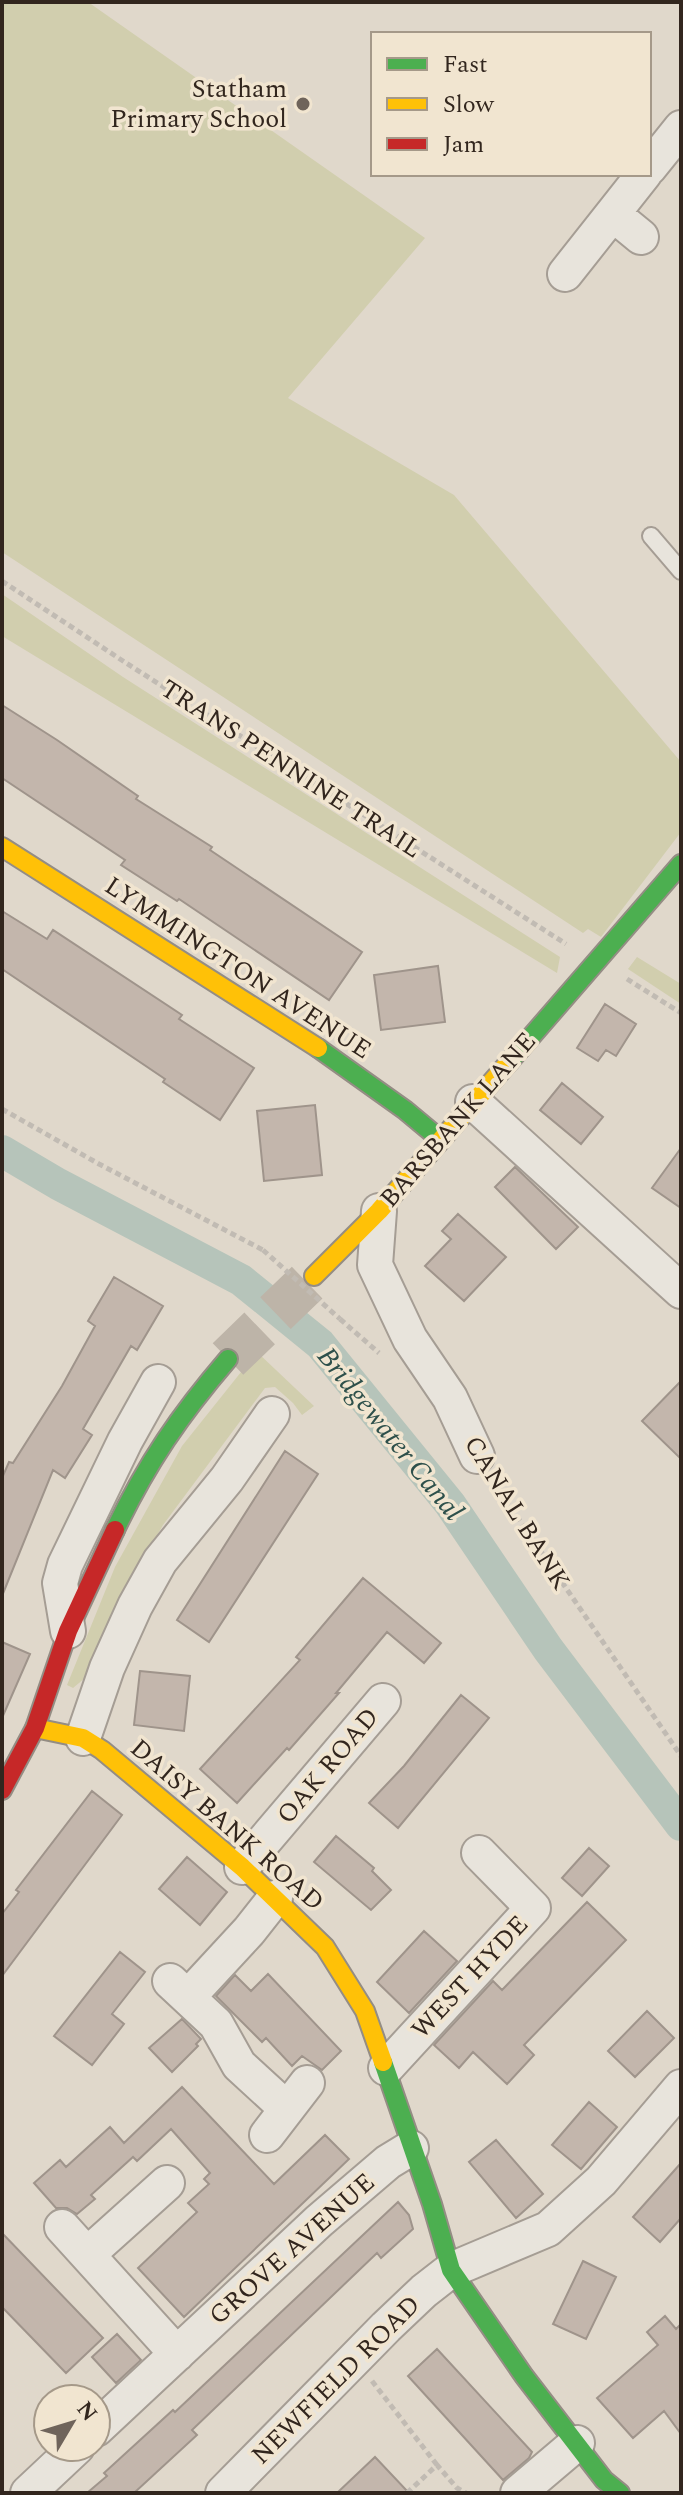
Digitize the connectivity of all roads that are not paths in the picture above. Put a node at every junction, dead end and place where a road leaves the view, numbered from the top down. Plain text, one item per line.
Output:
1 (681, 128) edge
2 (651, 166) edge
3 (642, 176) edge
4 (613, 214) junction
5 (641, 237) dead end
6 (565, 274) dead end
7 (651, 536) dead end
8 (681, 571) edge
9 (2, 847) edge
10 (681, 864) edge
11 (473, 1102) junction
12 (441, 1140) junction
13 (379, 1211) junction
14 (314, 1276) tunnel mouth
15 (681, 1291) edge
16 (228, 1359) tunnel mouth
17 (158, 1382) dead end
18 (272, 1414) dead end
19 (477, 1456) road end
20 (68, 1631) junction
21 (383, 1701) dead end
22 (35, 1728) junction
23 (83, 1738) junction
24 (10, 1755) edge
25 (2, 1790) edge
26 (479, 1853) dead end
27 (242, 1867) junction
28 (275, 1898) junction
29 (386, 2068) junction
30 (681, 2087) edge
31 (287, 2109) dead end
32 (411, 2148) junction
33 (167, 2183) dead end
34 (62, 2227) dead end
35 (88, 2254) junction
36 (451, 2270) junction
37 (177, 2354) junction
38 (112, 2414) edge
39 (577, 2443) junction
40 (60, 2463) edge
41 (28, 2493) edge
42 (223, 2493) edge
43 (518, 2493) edge
44 (620, 2493) edge

1 - 2 street
3 - 4 street
4 - 5 street
4 - 6 street
7 - 8 lane
9 - 12 street, LYMMINGTON AVENUE
10 - 11 street, BARSBANK LANE
11 - 12 street, BARSBANK LANE
11 - 15 street
12 - 13 street, BARSBANK LANE
13 - 14 street, BARSBANK LANE
13 - 19 street, CANAL BANK
16 - 20 street
17 - 20 street
18 - 23 street
20 - 22 street
21 - 27 street, OAK ROAD
22 - 23 street, DAISY BANK ROAD
22 - 24 street
23 - 27 street, DAISY BANK ROAD
24 - 25 street
26 - 29 street, WEST HYDE
27 - 28 street, DAISY BANK ROAD
28 - 29 street, DAISY BANK ROAD
28 - 31 street
29 - 32 street, DAISY BANK ROAD
30 - 36 street, NEWFIELD ROAD
32 - 36 street, DAISY BANK ROAD
32 - 37 street, GROVE AVENUE
33 - 35 street
34 - 35 street
35 - 37 street
36 - 39 street, DAISY BANK ROAD
36 - 42 street, NEWFIELD ROAD
37 - 38 street, GROVE AVENUE
39 - 43 street
39 - 44 street, DAISY BANK ROAD
40 - 41 street

